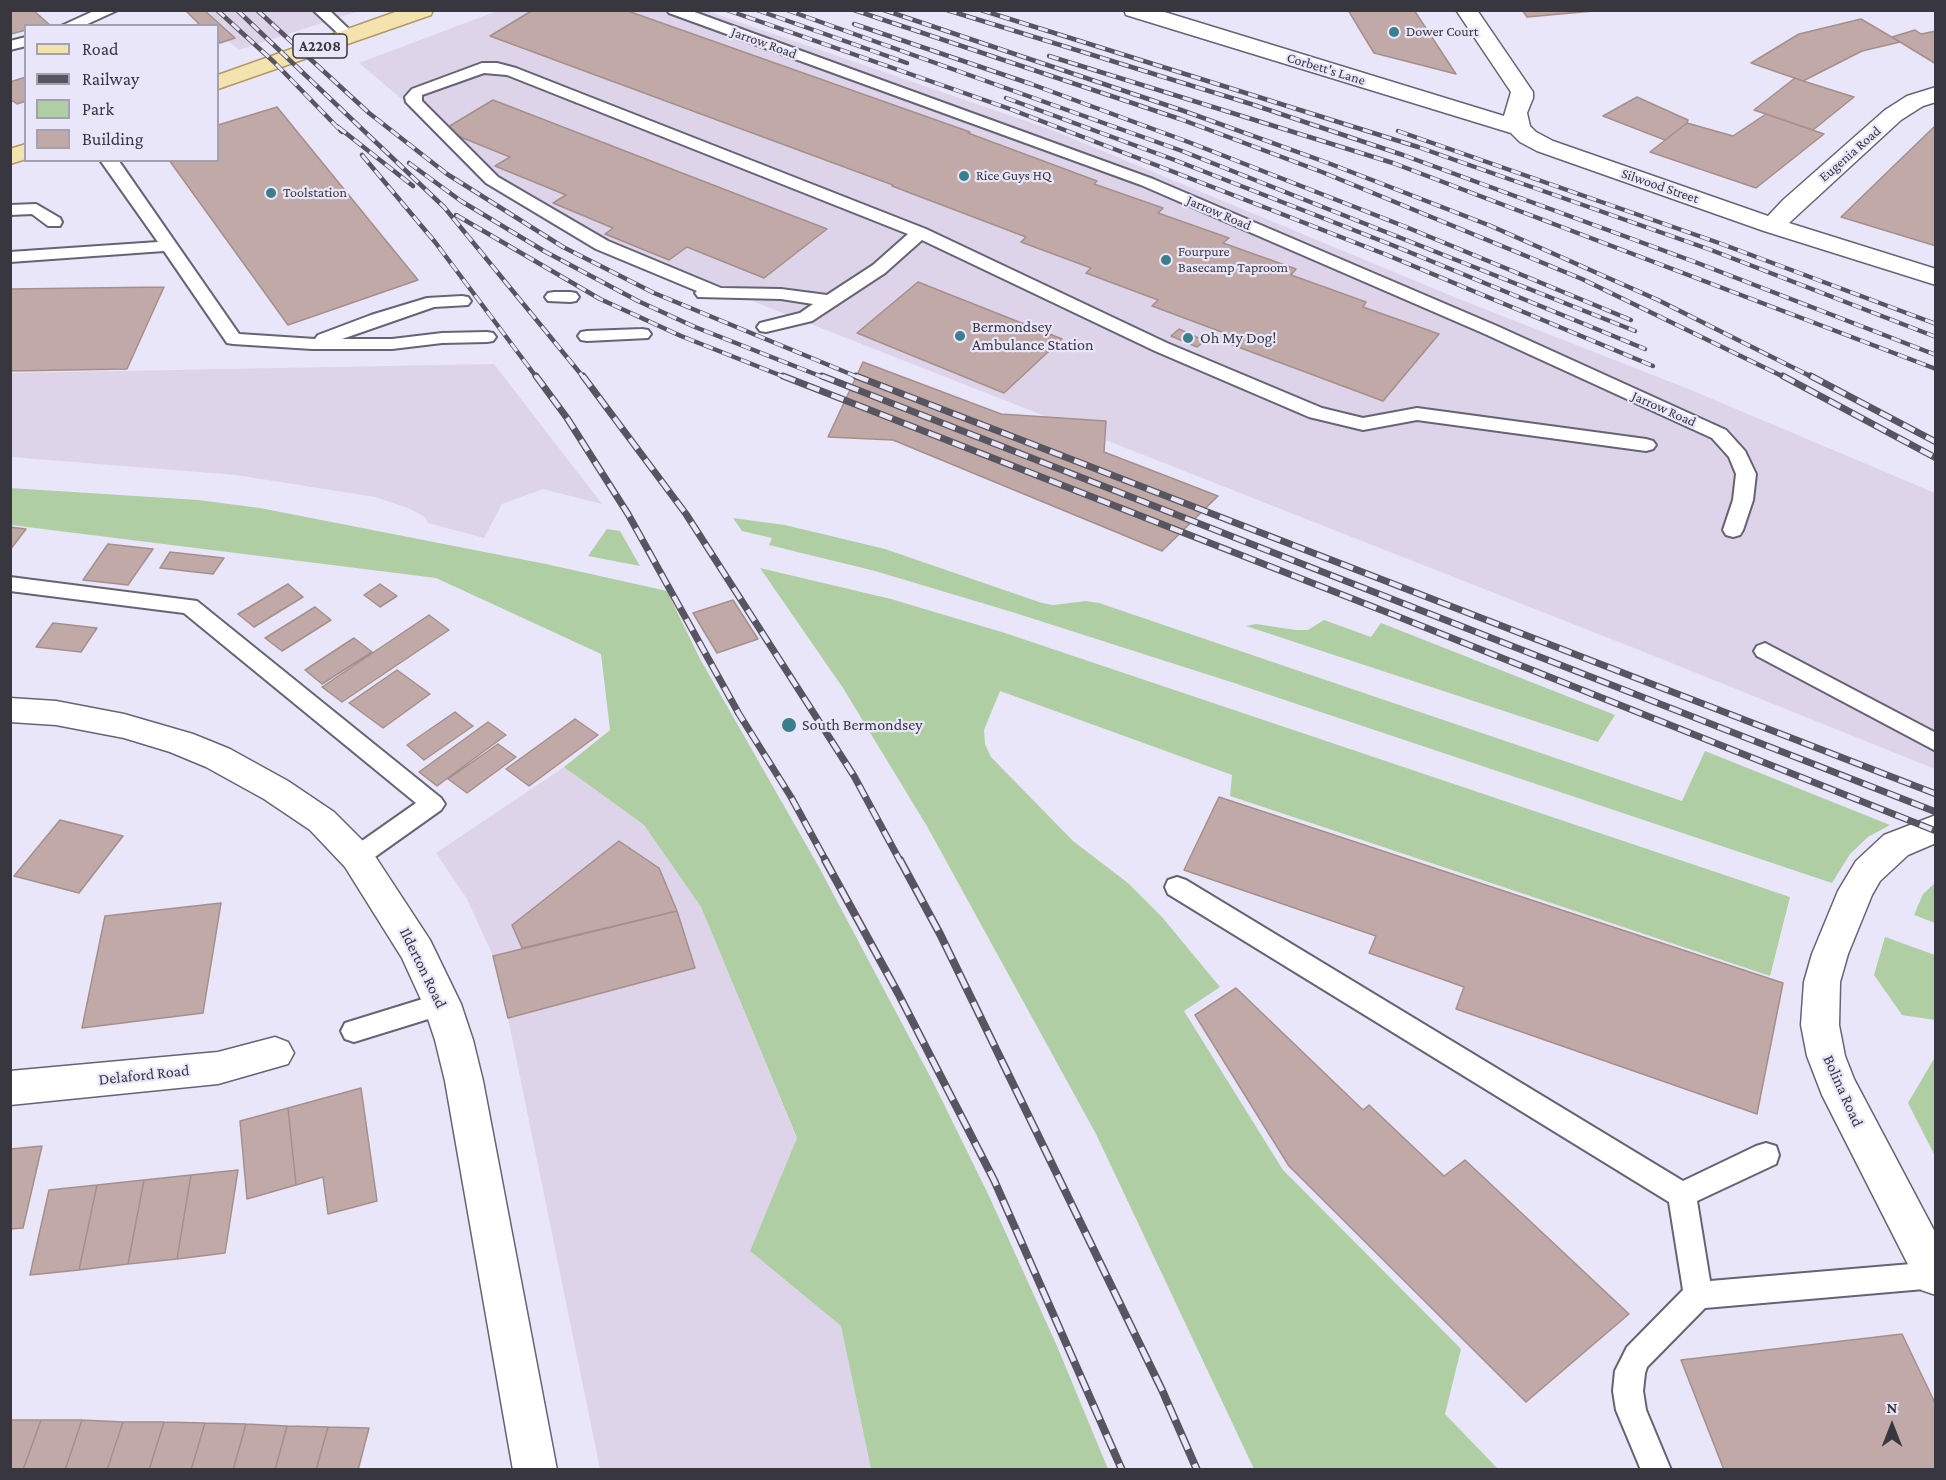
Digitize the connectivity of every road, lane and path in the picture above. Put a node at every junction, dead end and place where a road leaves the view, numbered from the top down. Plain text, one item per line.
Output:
1 (111, 10) edge
2 (320, 10) edge
3 (423, 10) edge
4 (674, 10) edge
5 (1134, 10) edge
6 (1466, 10) edge
7 (73, 24) edge
8 (349, 36) junction
9 (219, 82) edge
10 (1929, 101) edge
11 (1519, 128) junction
12 (110, 162) edge
13 (10, 210) edge
14 (54, 222) dead end
15 (1773, 226) junction
16 (920, 233) junction
17 (169, 246) junction
18 (10, 257) edge
19 (1935, 277) edge
20 (718, 293) junction
21 (686, 294) dead end
22 (462, 301) dead end
23 (828, 301) junction
24 (766, 327) dead end
25 (642, 334) dead end
26 (587, 336) dead end
27 (487, 337) dead end
28 (312, 344) junction
29 (1646, 445) dead end
30 (1733, 530) dead end
31 (10, 584) edge
32 (1765, 651) dead end
33 (10, 710) edge
34 (1935, 743) edge
35 (1935, 828) edge
36 (357, 857) junction
37 (1177, 887) dead end
38 (442, 1004) junction
39 (354, 1031) dead end
40 (275, 1053) dead end
41 (10, 1088) edge
42 (1766, 1155) dead end
43 (1682, 1195) junction
44 (1935, 1276) edge
45 (1698, 1295) junction
46 (536, 1470) edge
47 (1656, 1470) edge

1 - 7 lane
2 - 8 lane
3 - 8 main road, A2208
4 - 30 lane, Jarrow Road
5 - 11 street, Corbett's Lane
6 - 11 street
8 - 9 main road, A2208
10 - 15 street, Eugenia Road
11 - 15 street, Silwood Street
12 - 17 lane
13 - 14 lane
15 - 19 street, Silwood Street
16 - 20 lane
16 - 23 lane
16 - 29 lane
17 - 18 lane
17 - 28 lane
20 - 21 lane
20 - 23 lane
22 - 28 lane
23 - 24 lane
25 - 26 lane
27 - 28 lane
31 - 36 lane
32 - 34 lane
33 - 36 street, Ilderton Road
35 - 44 street, Bolina Road
36 - 38 street, Ilderton Road
37 - 43 lane
38 - 39 lane
38 - 46 street, Ilderton Road
40 - 41 street, Delaford Road
42 - 43 lane
43 - 45 lane
44 - 45 lane
45 - 47 lane

